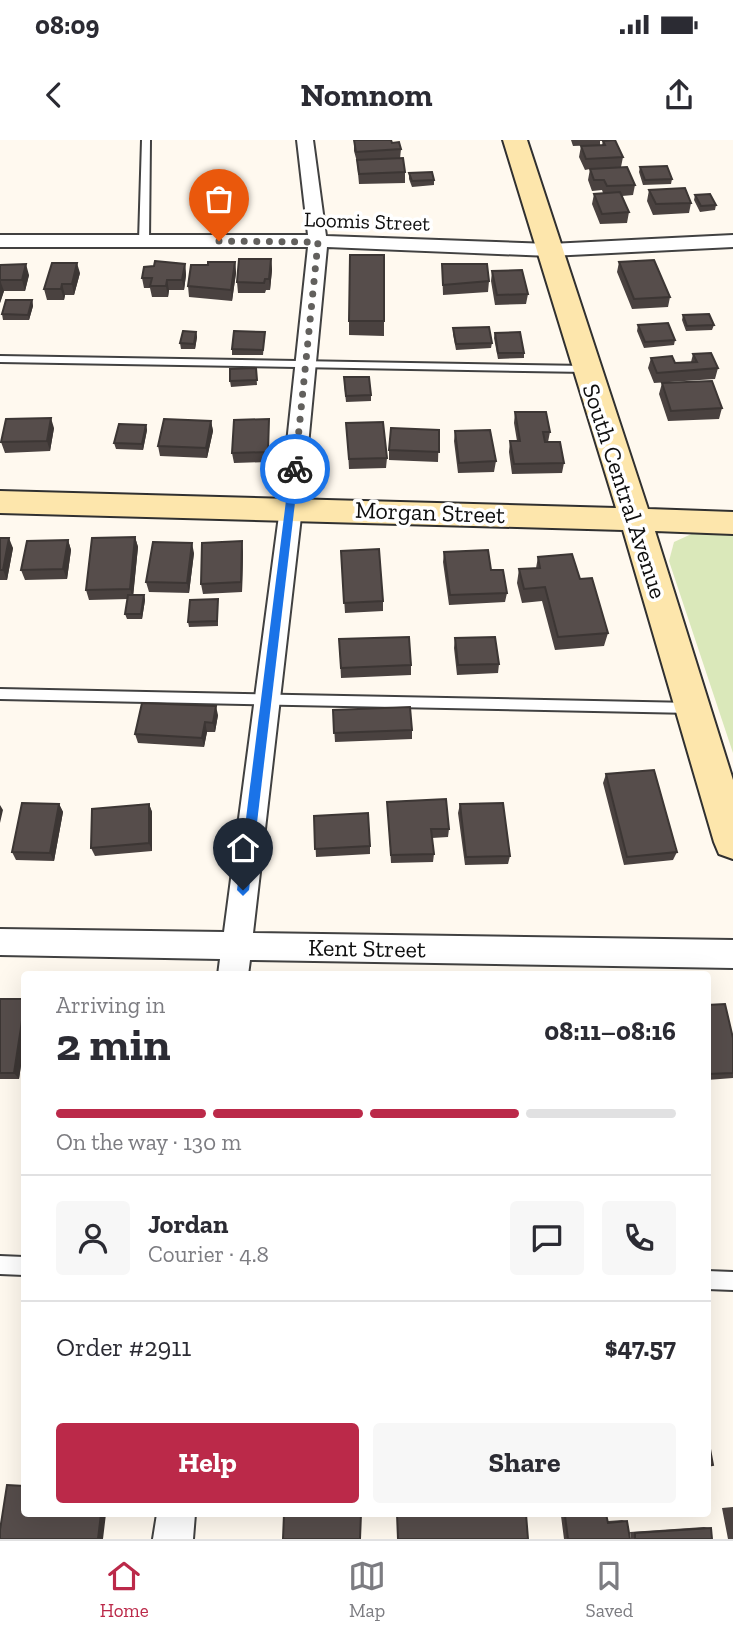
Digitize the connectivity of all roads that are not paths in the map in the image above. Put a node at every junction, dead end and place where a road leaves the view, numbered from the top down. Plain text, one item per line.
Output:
1 (146, 140) edge
2 (305, 140) edge
3 (515, 140) edge
4 (0, 241) edge
5 (144, 241) junction
6 (733, 241) edge
7 (318, 242) junction
8 (550, 250) junction
9 (0, 359) edge
10 (305, 365) junction
11 (587, 369) junction
12 (0, 502) edge
13 (291, 508) junction
14 (636, 520) junction
15 (733, 523) edge
16 (0, 694) edge
17 (267, 698) junction
18 (692, 708) junction
19 (733, 842) edge
20 (0, 942) edge
21 (236, 945) junction
22 (733, 954) edge
23 (233, 971) edge
24 (0, 1265) edge
25 (21, 1266) edge
26 (711, 1280) edge
27 (733, 1281) edge
28 (176, 1517) edge
29 (173, 1539) edge

1 - 5 lane
2 - 7 street
3 - 8 main road, South Central Avenue
4 - 5 street, Loomis Street
5 - 7 street, Loomis Street
6 - 8 street, Loomis Street
7 - 8 street, Loomis Street
7 - 10 street
8 - 11 main road, South Central Avenue
9 - 10 lane
10 - 11 lane
10 - 13 street
11 - 14 main road, South Central Avenue
12 - 13 main road, Morgan Street
13 - 14 main road, Morgan Street
13 - 17 street
14 - 15 main road, Morgan Street
14 - 18 main road, South Central Avenue
16 - 17 lane
17 - 18 lane
17 - 21 street
18 - 19 main road, South Central Avenue
20 - 21 street, Kent Street
21 - 22 street, Kent Street
21 - 23 street
24 - 25 lane
26 - 27 lane
28 - 29 street

